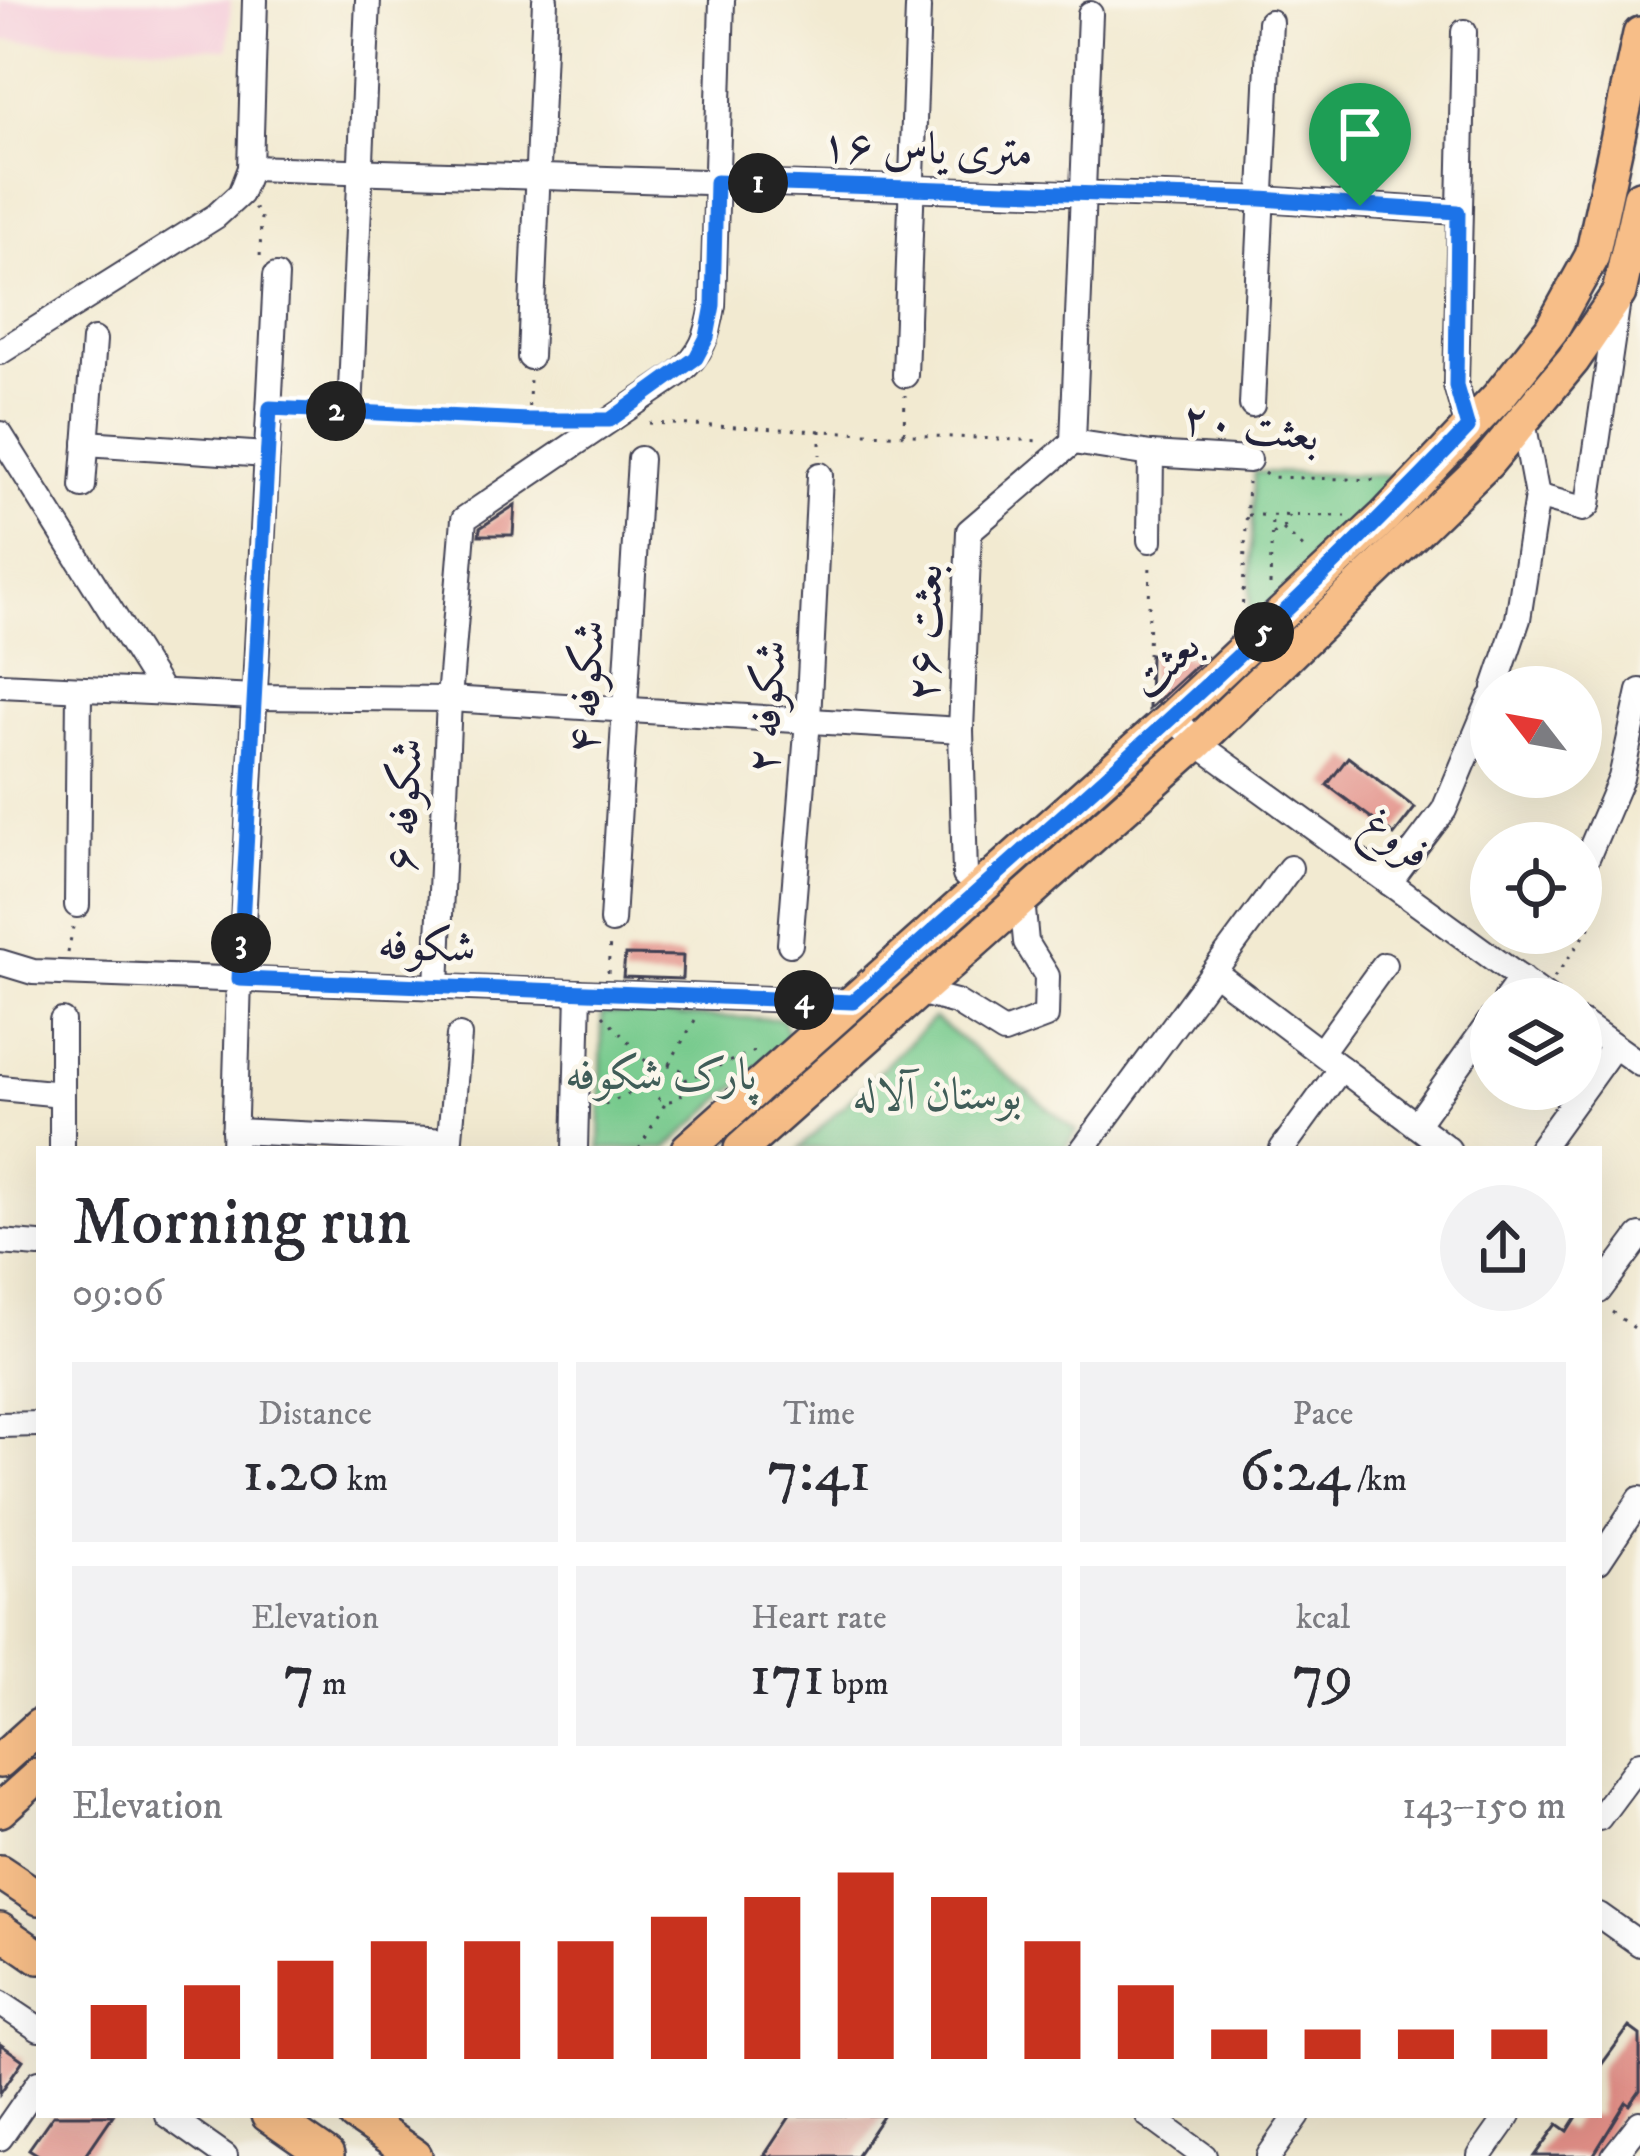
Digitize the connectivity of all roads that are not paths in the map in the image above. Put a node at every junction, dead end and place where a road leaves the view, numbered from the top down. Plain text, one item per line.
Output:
1 (255, 0) edge
2 (368, 0) edge
3 (544, 0) edge
4 (722, 0) edge
5 (918, 8) dead end
6 (1090, 14) dead end
7 (1270, 22) dead end
8 (1464, 32) dead end
9 (1640, 34) edge
10 (250, 168) junction
11 (360, 171) junction
12 (537, 176) junction
13 (716, 182) junction
14 (912, 188) junction
15 (1083, 194) junction
16 (1640, 197) edge
17 (1261, 199) junction
18 (1458, 212) junction
19 (276, 276) road end
20 (1619, 293) junction
21 (94, 340) dead end
22 (0, 352) edge
23 (530, 357) road end
24 (905, 375) road end
25 (1252, 405) dead end
26 (350, 412) road end
27 (1522, 421) junction
28 (1468, 428) junction
29 (0, 434) edge
30 (1073, 442) junction
31 (86, 443) junction
32 (1151, 454) junction
33 (267, 455) junction
34 (640, 459) dead end
35 (1249, 460) road end
36 (820, 475) dead end
37 (83, 486) dead end
38 (1537, 496) junction
39 (1150, 540) road end
40 (1502, 666) edge
41 (0, 685) edge
42 (79, 688) junction
43 (161, 692) junction
44 (1640, 692) edge
45 (256, 697) junction
46 (449, 699) junction
47 (625, 707) junction
48 (1173, 716) junction
49 (808, 720) junction
50 (961, 730) junction
51 (1197, 743) junction
52 (1470, 748) edge
53 (1631, 783) edge
54 (1602, 835) edge
55 (1291, 868) dead end
56 (965, 875) dead end
57 (1389, 883) junction
58 (1022, 899) junction
59 (77, 905) road end
60 (612, 921) road end
61 (242, 923) dead end
62 (790, 944) dead end
63 (0, 962) edge
64 (1384, 965) dead end
65 (1214, 972) junction
66 (1501, 978) edge
67 (239, 979) junction
68 (436, 987) junction
69 (594, 992) junction
70 (918, 992) junction
71 (853, 1002) junction
72 (62, 1021) dead end
73 (459, 1036) dead end
74 (1602, 1037) edge
75 (1614, 1046) junction
76 (1470, 1049) edge
77 (1331, 1060) junction
78 (1640, 1064) edge
79 (0, 1088) edge
80 (62, 1094) junction
81 (1416, 1124) junction
82 (234, 1140) edge
83 (449, 1145) edge
84 (62, 1146) edge
85 (575, 1146) edge
86 (691, 1146) edge
87 (744, 1146) edge
88 (1086, 1146) edge
89 (1284, 1146) edge
90 (1444, 1146) edge
91 (1542, 1146) edge
92 (1640, 1236) edge
93 (0, 1242) edge
94 (36, 1245) edge
95 (1604, 1276) edge
96 (36, 1424) edge
97 (0, 1425) edge
98 (1640, 1499) edge
99 (1602, 1556) edge
100 (36, 1729) edge
101 (0, 1761) edge
102 (1640, 1763) edge
103 (36, 1778) edge
104 (0, 1810) edge
105 (1602, 1814) edge
106 (0, 1872) edge
107 (36, 1896) edge
108 (1602, 1917) edge
109 (0, 1930) edge
110 (1640, 1944) edge
111 (36, 1955) edge
112 (0, 2003) edge
113 (36, 2027) edge
114 (36, 2086) edge
115 (179, 2118) edge
116 (272, 2118) edge
117 (360, 2118) edge
118 (1152, 2118) edge
119 (1296, 2118) edge
120 (1507, 2118) edge
121 (1640, 2122) edge
122 (0, 2138) edge
123 (224, 2156) edge
124 (327, 2156) edge
125 (416, 2156) edge
126 (1204, 2156) edge
127 (1269, 2156) edge
128 (1480, 2156) edge
129 (1614, 2156) edge

1 - 10 street
2 - 11 street
3 - 12 street
4 - 13 street
5 - 14 street
6 - 15 street
7 - 17 street
8 - 18 street
9 - 28 main road, بعثت
10 - 11 street, ۱۶ متری یاس
10 - 22 street
11 - 12 street, ۱۶ متری یاس
11 - 26 street
12 - 13 street, ۱۶ متری یاس
12 - 23 street
13 - 14 street, ۱۶ متری یاس
13 - 46 street, شکوفه ۶
14 - 15 street, ۱۶ متری یاس
14 - 24 street
15 - 17 street, ۱۶ متری یاس
15 - 30 street
16 - 20 main road, بعثت
17 - 18 street, ۱۶ متری یاس
17 - 25 street
18 - 28 street
19 - 33 street
20 - 27 main road, بعثت
20 - 38 street
21 - 31 street
27 - 38 street
27 - 51 main road, بعثت
28 - 48 main road, بعثت
29 - 43 street
30 - 32 street, بعثت ۲۰
30 - 50 street, بعثت ۲۶
31 - 33 street
31 - 37 street
32 - 35 street, بعثت ۲۰
32 - 39 street
33 - 45 street
34 - 47 street, شکوفه ۴
36 - 49 street, شکوفه ۲
38 - 40 street
41 - 42 street
42 - 43 street
42 - 59 street
43 - 45 street
44 - 53 street
45 - 46 street
45 - 61 street
46 - 47 street
46 - 68 street, شکوفه ۶
47 - 49 street
47 - 60 street, شکوفه ۴
48 - 51 street, فروغ
48 - 71 main road, بعثت
49 - 50 street
49 - 62 street, شکوفه ۲
50 - 56 street, بعثت ۲۶
51 - 57 street, فروغ
51 - 58 main road, بعثت
52 - 57 street
53 - 54 street
55 - 65 street
57 - 66 street, فروغ
58 - 70 main road, بعثت
58 - 70 street
63 - 67 street, شکوفه
64 - 77 street
65 - 77 street
65 - 88 street
67 - 68 street, شکوفه
67 - 82 street
68 - 69 street, شکوفه
69 - 71 street, شکوفه
69 - 85 street
70 - 87 main road, بعثت
71 - 86 main road, بعثت
72 - 80 street
73 - 83 street
74 - 75 street
75 - 78 street
75 - 91 street
76 - 81 street
77 - 81 street
77 - 89 street
79 - 80 street
80 - 84 street
81 - 90 street
82 - 83 street
92 - 95 street
93 - 94 street
96 - 97 street
98 - 99 street
100 - 101 main road
102 - 105 street
103 - 104 main road
106 - 107 main road
108 - 110 street
109 - 111 main road
112 - 113 street
114 - 122 street
115 - 123 street
116 - 124 main road
117 - 125 main road
118 - 126 street
119 - 127 street
120 - 128 street
121 - 129 street

